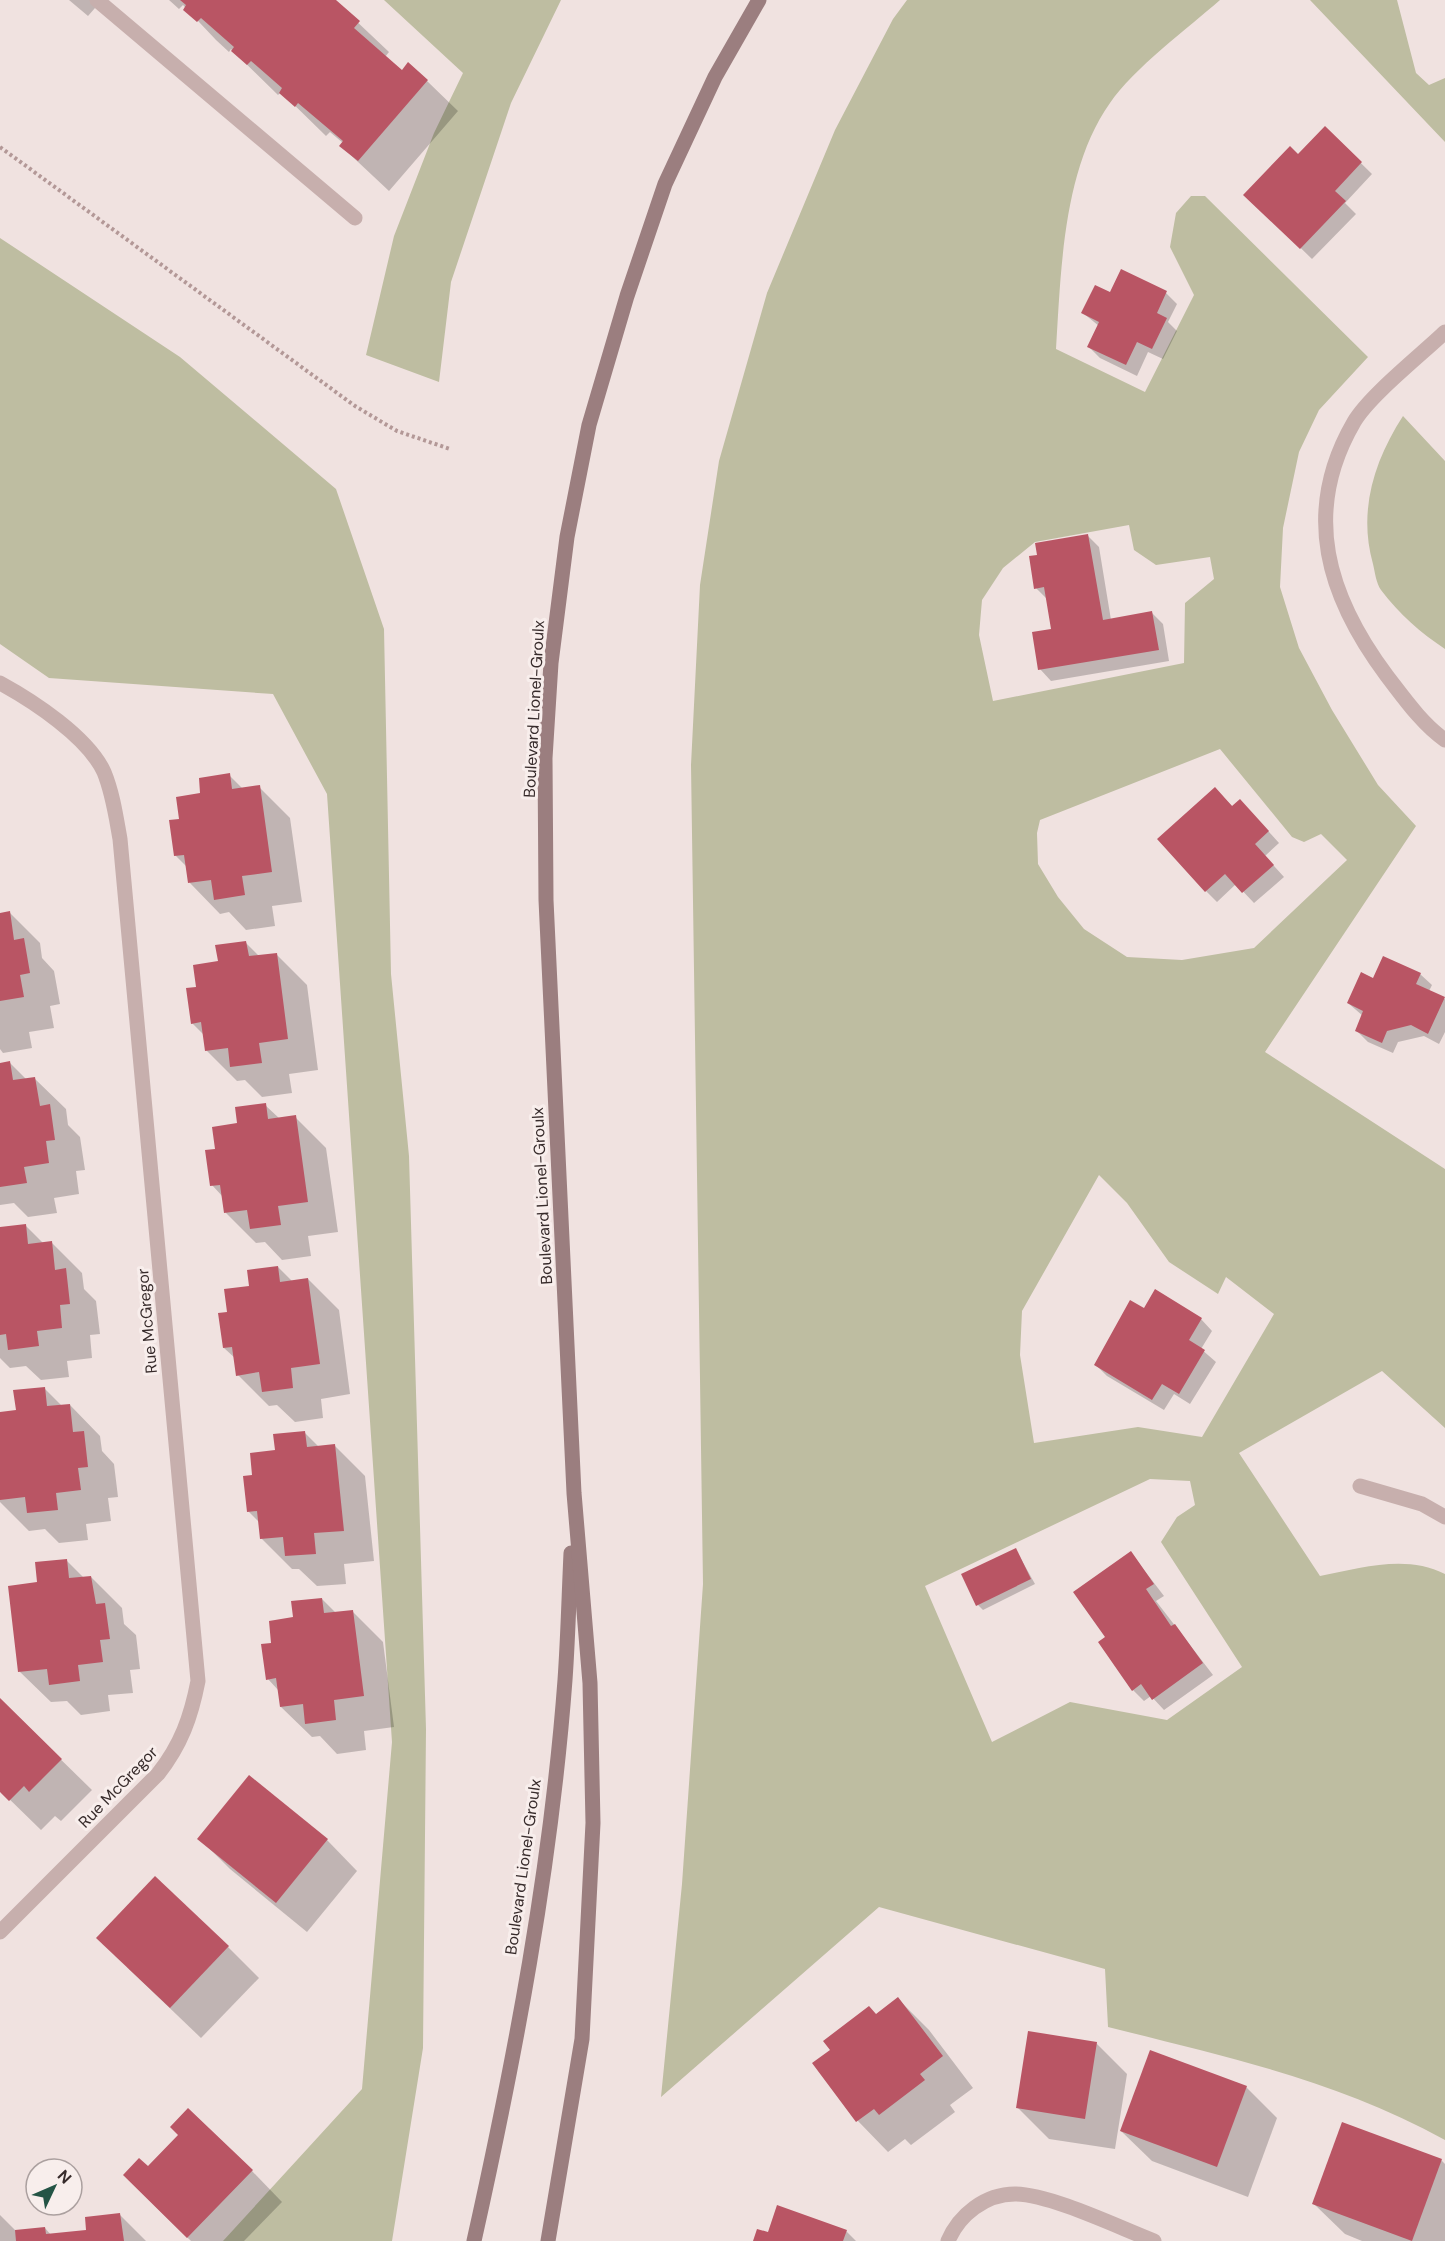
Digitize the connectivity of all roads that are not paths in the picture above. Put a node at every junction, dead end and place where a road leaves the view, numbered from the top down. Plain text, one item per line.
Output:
1 (97, 0) edge
2 (759, 0) edge
3 (355, 218) dead end
4 (1445, 332) edge
5 (0, 683) edge
6 (1445, 740) edge
7 (1360, 1486) dead end
8 (574, 1493) junction
9 (1445, 1517) edge
10 (0, 1932) edge
11 (474, 2241) edge
12 (548, 2241) edge
13 (948, 2241) edge
14 (1154, 2241) edge

1 - 3 street
2 - 8 main road, Boulevard Lionel-Groulx
4 - 6 street
5 - 10 street, Rue McGregor
7 - 9 street
8 - 11 main road, Boulevard Lionel-Groulx
8 - 12 main road, Boulevard Lionel-Groulx
13 - 14 street

